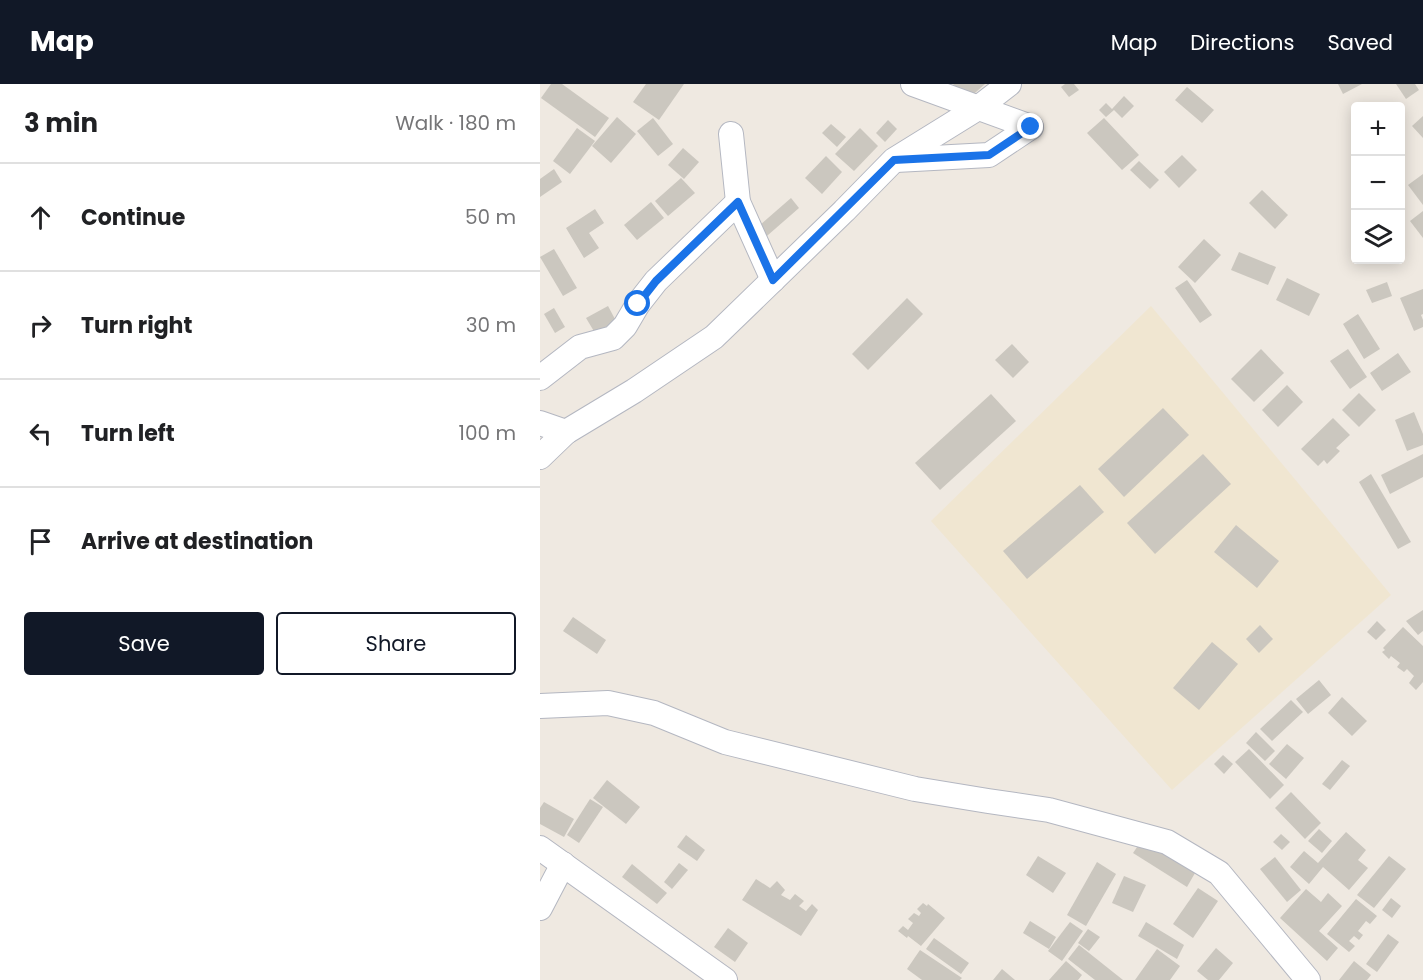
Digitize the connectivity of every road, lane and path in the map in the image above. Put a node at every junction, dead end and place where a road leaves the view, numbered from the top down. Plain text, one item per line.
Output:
1 (913, 84) edge
2 (1009, 84) edge
3 (978, 108) junction
4 (731, 134) dead end
5 (894, 160) junction
6 (738, 202) junction
7 (773, 280) junction
8 (540, 378) edge
9 (540, 423) edge
10 (566, 432) junction
11 (540, 457) edge
12 (540, 706) edge
13 (540, 848) edge
14 (563, 864) junction
15 (540, 908) edge
16 (725, 980) edge
17 (1308, 980) edge

1 - 3 street
2 - 3 street
3 - 5 street
3 - 5 street
4 - 6 street
5 - 7 street
6 - 7 street
6 - 8 street
7 - 10 street
9 - 10 street
10 - 11 street
12 - 17 street
13 - 14 street
14 - 15 street
14 - 16 street

